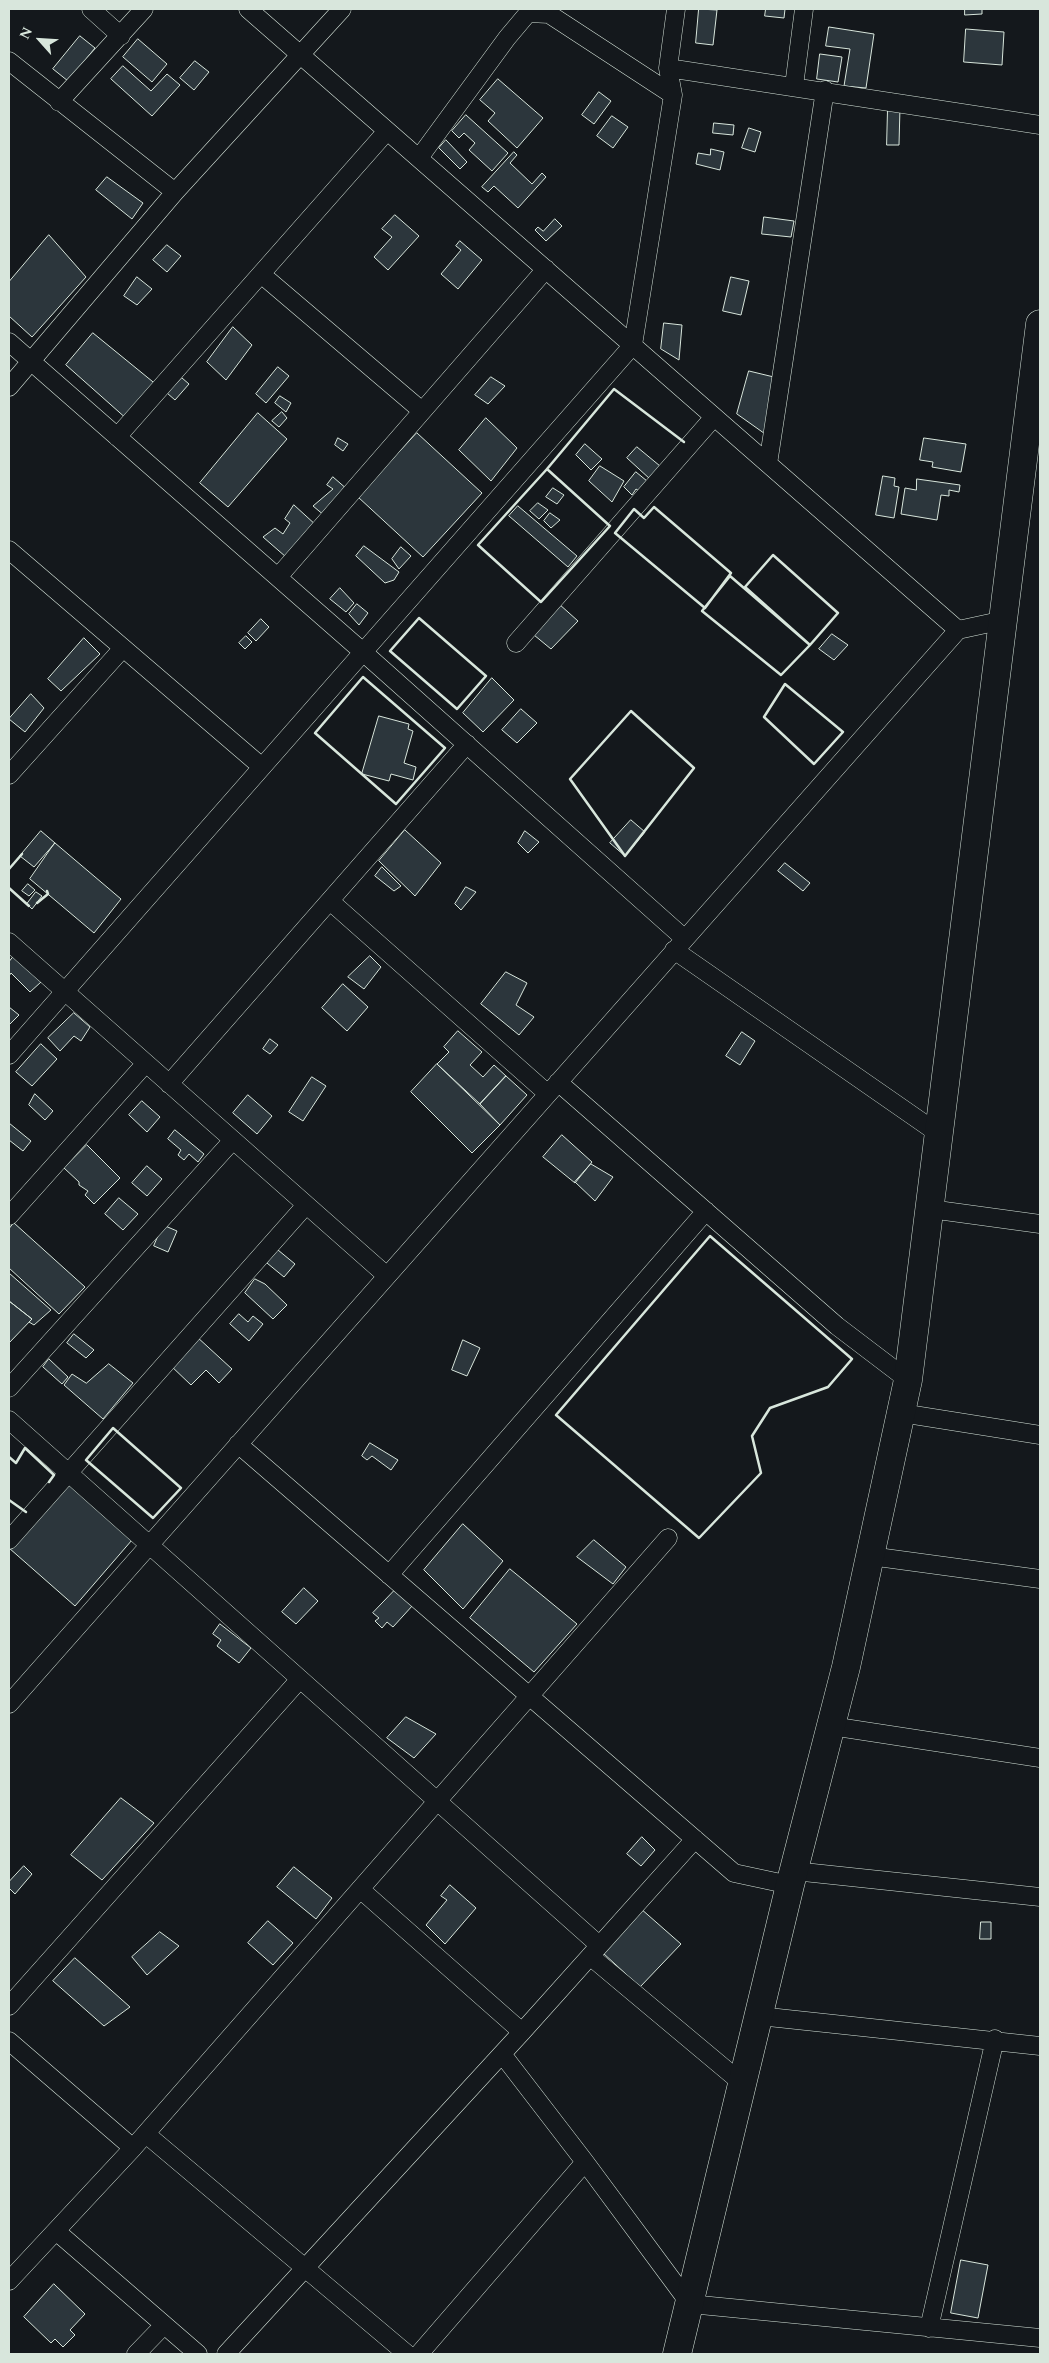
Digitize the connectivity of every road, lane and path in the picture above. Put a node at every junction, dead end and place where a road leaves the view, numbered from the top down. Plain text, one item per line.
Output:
1 (91, 9) edge
2 (144, 9) edge
3 (248, 9) edge
4 (342, 9) edge
5 (676, 9) edge
6 (804, 9) edge
7 (121, 36) junction
8 (301, 55) junction
9 (9, 61) edge
10 (668, 68) junction
11 (794, 86) junction
12 (825, 90) junction
13 (673, 95) junction
14 (59, 102) junction
15 (1040, 124) edge
16 (387, 131) junction
17 (419, 158) junction
18 (175, 192) junction
19 (546, 269) junction
20 (261, 274) junction
21 (1040, 324) edge
22 (9, 342) edge
23 (633, 345) junction
24 (31, 362) junction
25 (9, 387) edge
26 (422, 411) junction
27 (714, 417) junction
28 (117, 437) junction
29 (768, 464) junction
30 (9, 550) edge
31 (278, 577) junction
32 (1004, 620) junction
33 (958, 630) junction
34 (516, 643) dead end
35 (123, 648) junction
36 (363, 652) junction
37 (467, 744) junction
38 (262, 767) junction
39 (9, 775) edge
40 (330, 901) junction
41 (9, 942) edge
42 (679, 945) junction
43 (65, 991) junction
44 (9, 1055) edge
45 (146, 1063) junction
46 (169, 1084) junction
47 (553, 1088) junction
48 (939, 1134) junction
49 (233, 1140) junction
50 (306, 1205) junction
51 (930, 1208) junction
52 (706, 1211) junction
53 (9, 1216) edge
54 (1040, 1224) edge
55 (387, 1276) junction
56 (908, 1380) junction
57 (9, 1388) edge
58 (901, 1413) junction
59 (9, 1420) edge
60 (1040, 1435) edge
61 (238, 1444) junction
62 (68, 1473) junction
63 (668, 1538) dead end
64 (9, 1540) edge
65 (149, 1545) junction
66 (870, 1556) junction
67 (390, 1575) junction
68 (1040, 1580) edge
69 (300, 1679) junction
70 (530, 1696) junction
71 (9, 1704) edge
72 (831, 1726) junction
73 (1040, 1758) edge
74 (437, 1801) junction
75 (695, 1839) junction
76 (792, 1878) junction
77 (360, 1889) junction
78 (1040, 1897) edge
79 (595, 1951) junction
80 (9, 2006) edge
81 (759, 2016) junction
82 (522, 2032) junction
83 (995, 2039) junction
84 (9, 2041) edge
85 (1040, 2046) edge
86 (502, 2054) junction
87 (743, 2084) junction
88 (146, 2134) junction
89 (133, 2148) junction
90 (585, 2162) junction
91 (56, 2231) junction
92 (305, 2269) junction
93 (9, 2281) edge
94 (690, 2304) junction
95 (164, 2324) junction
96 (929, 2328) junction
97 (1040, 2338) edge
98 (136, 2354) edge
99 (198, 2354) edge
100 (226, 2354) edge
101 (407, 2354) edge
102 (419, 2354) edge
103 (677, 2354) edge

1 - 7 street
2 - 7 street
3 - 8 street
4 - 8 street
5 - 10 street
6 - 11 street
7 - 14 street
8 - 16 street
8 - 18 street
9 - 14 street
10 - 11 street
10 - 13 street
11 - 12 street
12 - 15 street
12 - 29 street
13 - 17 street
13 - 23 street
14 - 18 street
16 - 17 street
16 - 20 street
17 - 19 street
18 - 24 street
19 - 23 street
19 - 26 street
20 - 26 street
20 - 28 street
21 - 32 main road
22 - 24 street
23 - 27 street
23 - 36 street
24 - 25 street
24 - 28 street
26 - 31 street
27 - 29 street
27 - 34 street
28 - 31 street
29 - 33 street
30 - 35 street
31 - 36 street
32 - 33 street
32 - 48 main road
33 - 42 street
35 - 38 street
35 - 39 street
36 - 37 street
36 - 38 street
37 - 40 street
37 - 42 street
38 - 43 street
40 - 46 street
40 - 47 street
41 - 43 street
42 - 47 street
42 - 48 street
43 - 44 street
43 - 45 street
45 - 46 street
45 - 53 street
46 - 49 street
47 - 52 street
47 - 55 street
48 - 51 main road
49 - 50 street
49 - 57 street
50 - 55 street
50 - 62 street
51 - 54 street
51 - 56 main road
52 - 56 street
52 - 67 street
55 - 61 street
56 - 58 main road
58 - 60 street
58 - 66 main road
59 - 62 street
61 - 65 street
61 - 67 street
62 - 64 street
62 - 65 street
63 - 70 street
65 - 69 street
65 - 71 street
66 - 68 street
66 - 72 main road
67 - 70 street
69 - 74 street
69 - 80 street
70 - 74 street
70 - 75 street
72 - 73 street
72 - 76 main road
74 - 77 street
74 - 79 street
75 - 76 street
75 - 79 street
76 - 78 street
76 - 81 main road
77 - 82 street
77 - 88 street
79 - 82 street
79 - 87 street
81 - 83 street
81 - 87 main road
82 - 86 street
83 - 85 street
83 - 96 street
84 - 89 street
86 - 90 street
86 - 92 street
87 - 94 main road
88 - 89 street
88 - 92 street
89 - 91 street
90 - 94 street
90 - 102 street
91 - 93 street
91 - 95 street
92 - 100 street
92 - 101 street
94 - 96 street
94 - 103 main road
95 - 98 street
95 - 99 street
96 - 97 street

